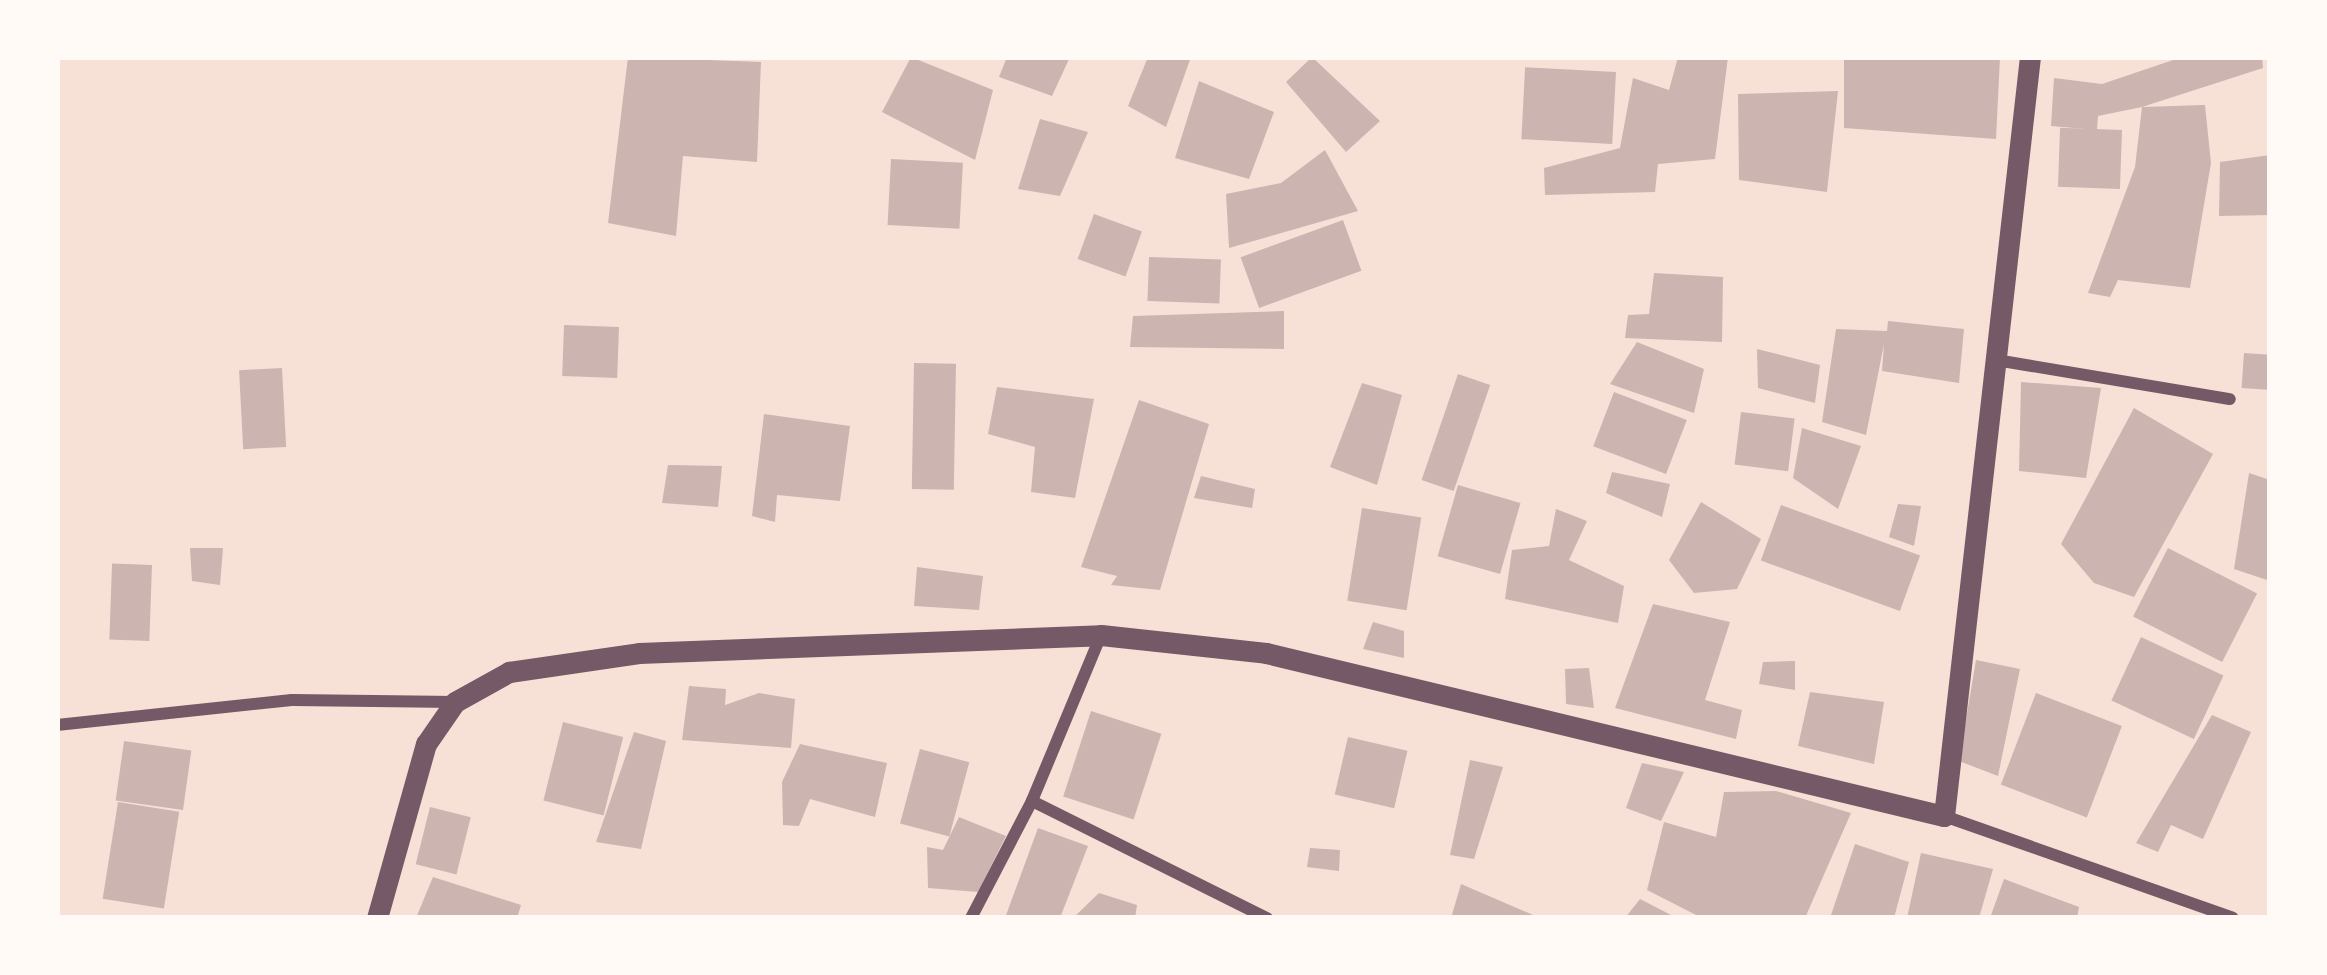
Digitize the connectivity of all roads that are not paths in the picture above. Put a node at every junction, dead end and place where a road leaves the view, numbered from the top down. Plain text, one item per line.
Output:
1 (2030, 57) edge
2 (1996, 359) junction
3 (2230, 399) dead end
4 (1100, 635) junction
5 (455, 702) junction
6 (57, 725) edge
7 (1032, 801) junction
8 (1944, 816) junction
9 (2211, 914) edge
10 (377, 918) edge
11 (971, 918) edge
12 (1267, 918) edge
13 (2234, 918) edge

1 - 2 street
2 - 3 street
2 - 8 street
4 - 5 street
4 - 7 street
4 - 8 street
5 - 6 street
5 - 10 street
7 - 11 street
7 - 12 street
8 - 9 street
9 - 13 street

